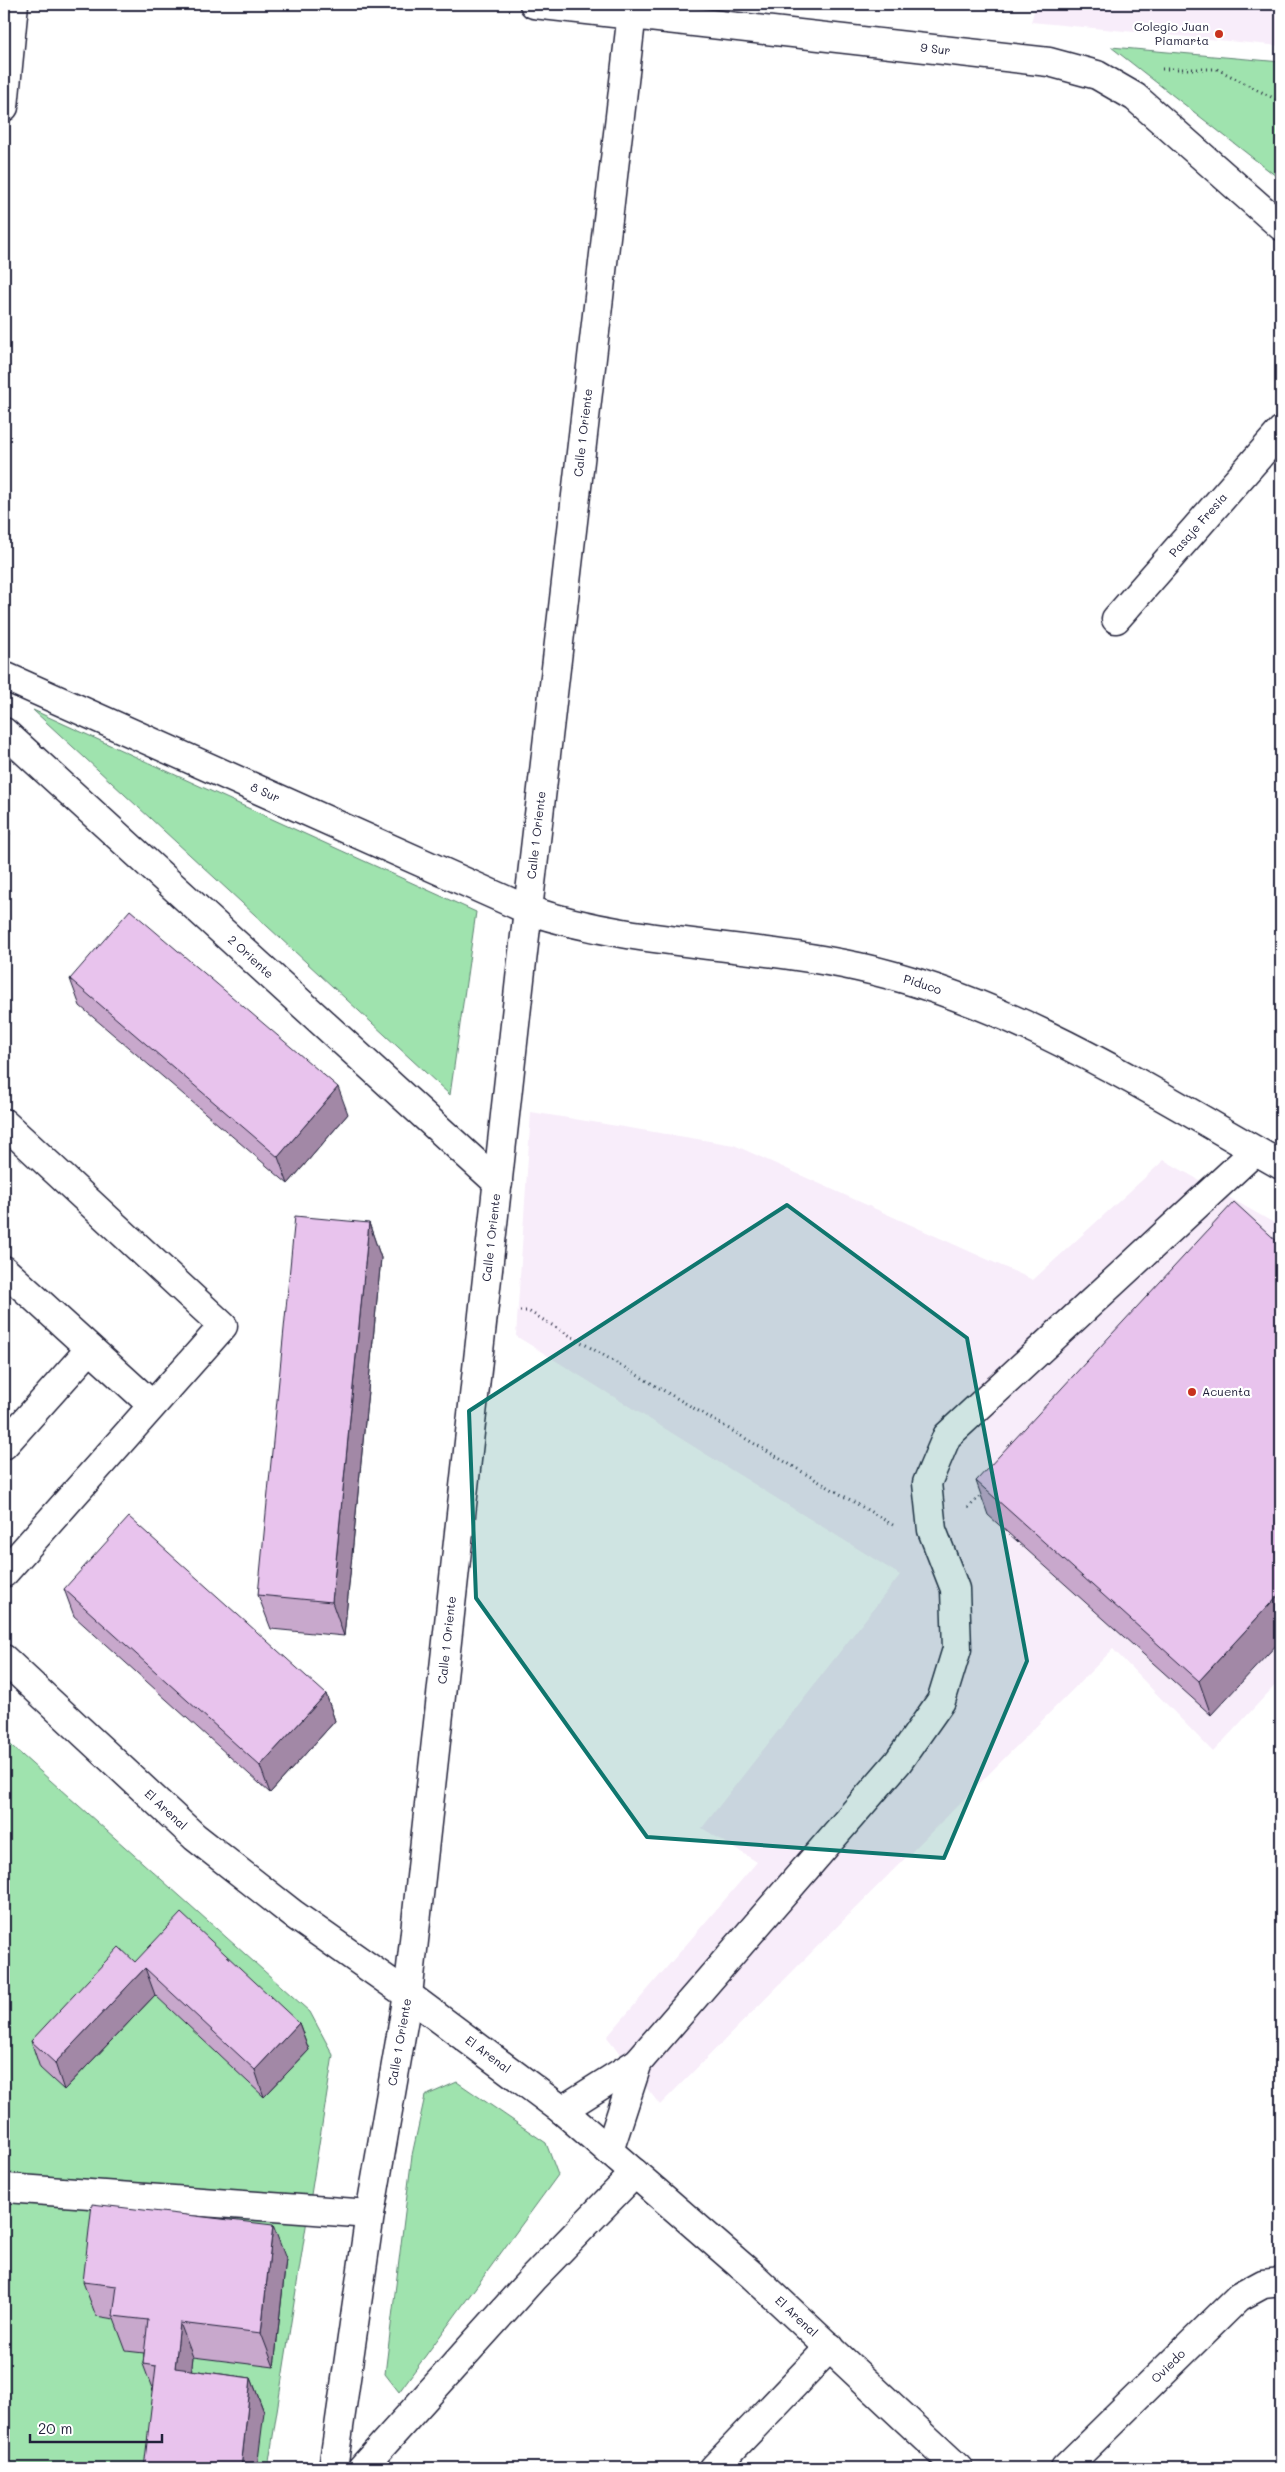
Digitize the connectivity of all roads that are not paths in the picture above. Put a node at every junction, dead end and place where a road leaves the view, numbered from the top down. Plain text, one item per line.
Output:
1 (14, 4) edge
2 (534, 4) edge
3 (633, 9) edge
4 (4, 107) edge
5 (1281, 226) edge
6 (1281, 431) edge
7 (1116, 619) dead end
8 (4, 676) edge
9 (4, 732) edge
10 (528, 910) junction
11 (4, 1123) edge
12 (1255, 1151) junction
13 (1281, 1165) edge
14 (498, 1183) junction
15 (4, 1270) edge
16 (90, 1349) junction
17 (152, 1405) junction
18 (4, 1445) edge
19 (4, 1573) edge
20 (4, 1659) edge
21 (408, 1995) junction
22 (638, 2062) junction
23 (562, 2110) junction
24 (609, 2151) junction
25 (635, 2173) junction
26 (6, 2188) dead end
27 (370, 2214) junction
28 (1281, 2282) edge
29 (830, 2347) junction
30 (333, 2468) edge
31 (362, 2468) edge
32 (714, 2468) edge
33 (958, 2468) edge
34 (1065, 2468) edge

1 - 4 street
2 - 3 street, 9 Sur
3 - 5 street, 9 Sur
3 - 10 street, Calle 1 Oriente
6 - 7 street, Pasaje Fresia
8 - 10 street, 8 Sur
9 - 14 street, 2 Oriente
10 - 12 street, Piduco
10 - 14 street, Calle 1 Oriente
11 - 17 street
12 - 13 street, Piduco
12 - 22 street
14 - 21 street, Calle 1 Oriente
15 - 16 street
16 - 17 street
16 - 18 street
17 - 19 street
20 - 21 street, El Arenal
21 - 23 street, El Arenal
21 - 27 street, Calle 1 Oriente
22 - 23 street
22 - 24 street
23 - 24 street, El Arenal
24 - 25 street, El Arenal
25 - 29 street, El Arenal
25 - 31 street
26 - 27 street
27 - 30 street, Calle 1 Oriente
28 - 34 street, Oviedo
29 - 32 street
29 - 33 street, El Arenal

